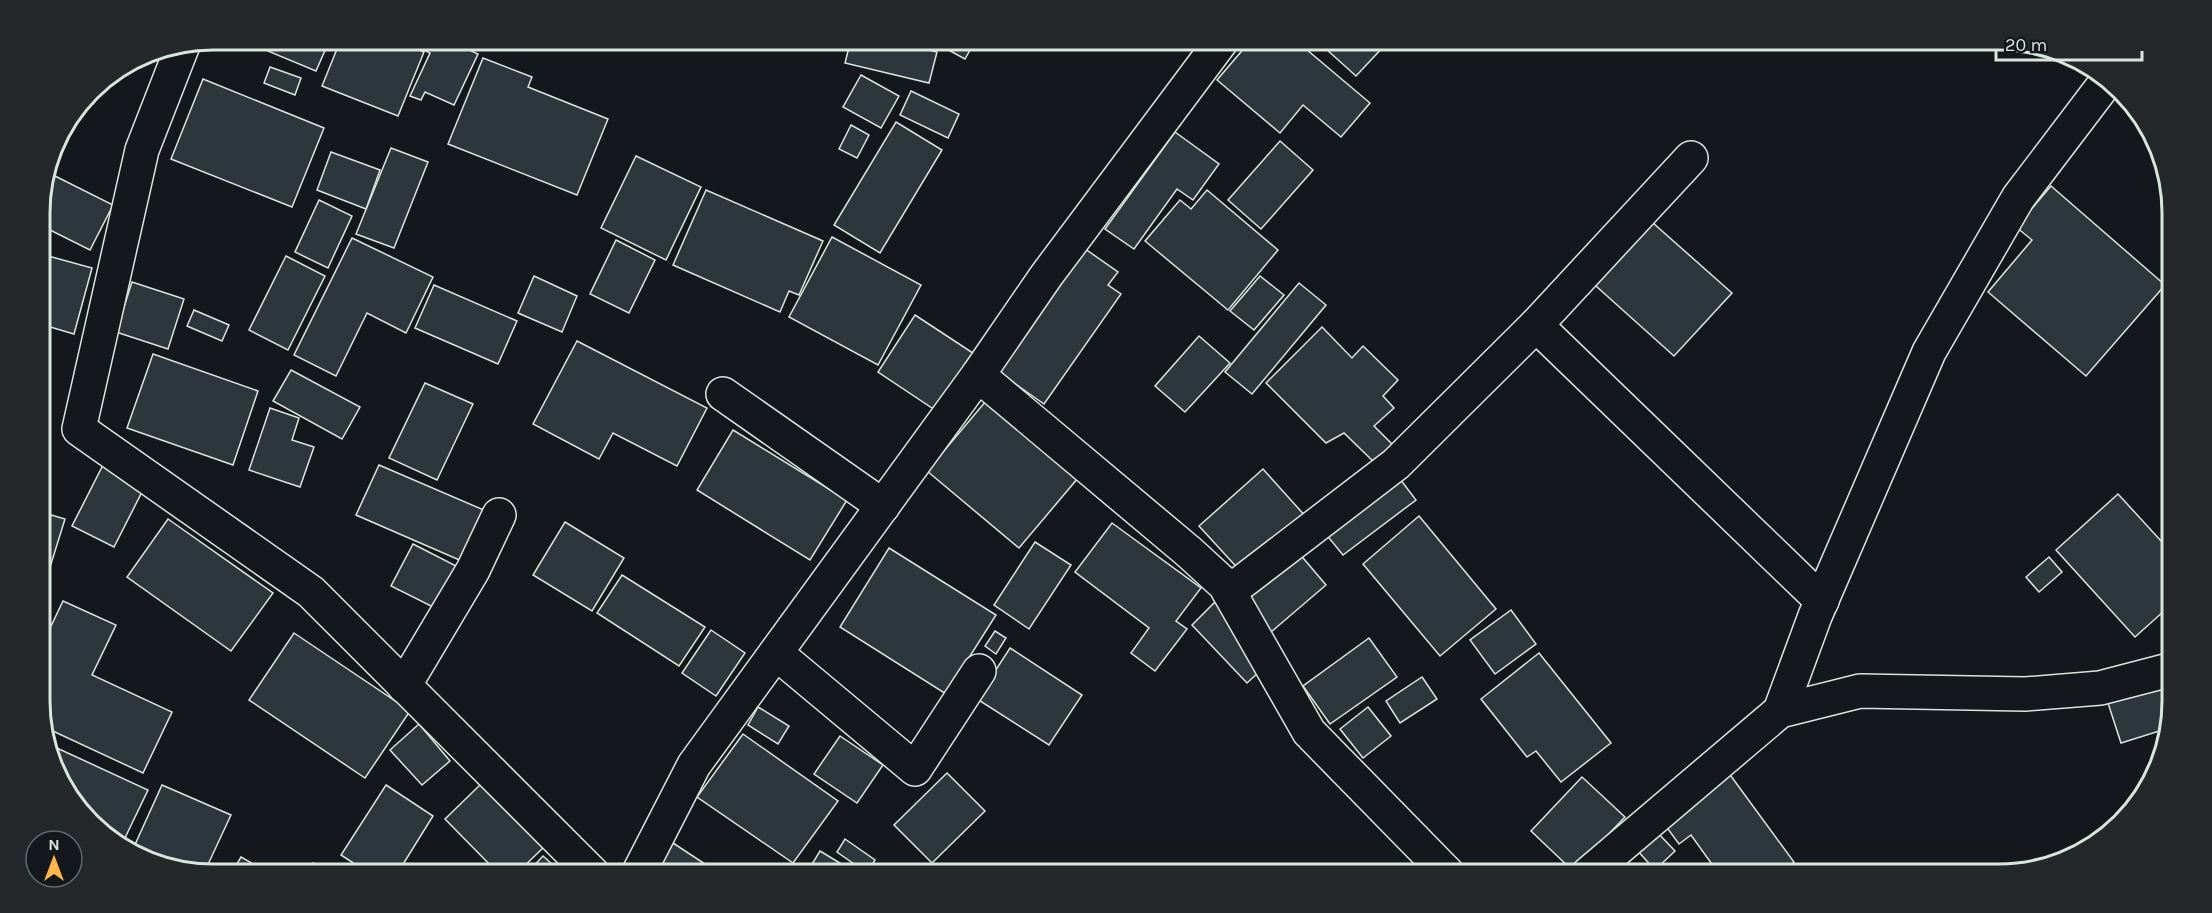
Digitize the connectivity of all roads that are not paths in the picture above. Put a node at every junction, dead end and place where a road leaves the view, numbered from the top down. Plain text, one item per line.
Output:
1 (1215, 50) edge
2 (180, 53) edge
3 (2103, 87) edge
4 (1691, 158) dead end
5 (1536, 325) junction
6 (978, 375) junction
7 (723, 394) dead end
8 (884, 506) junction
9 (499, 515) dead end
10 (1229, 592) junction
11 (1822, 601) junction
12 (776, 653) junction
13 (980, 671) dead end
14 (2162, 672) edge
15 (404, 686) junction
16 (1780, 711) junction
17 (1438, 863) edge
18 (1610, 863) edge
19 (583, 864) edge
20 (643, 864) edge

1 - 6 street
2 - 15 street
3 - 11 street
4 - 5 street
5 - 10 street
5 - 11 street
6 - 8 street
6 - 10 street
7 - 8 street
8 - 12 street
9 - 15 street
10 - 17 street
11 - 16 street
12 - 13 street
12 - 20 street
14 - 16 street
15 - 19 street
16 - 18 street

